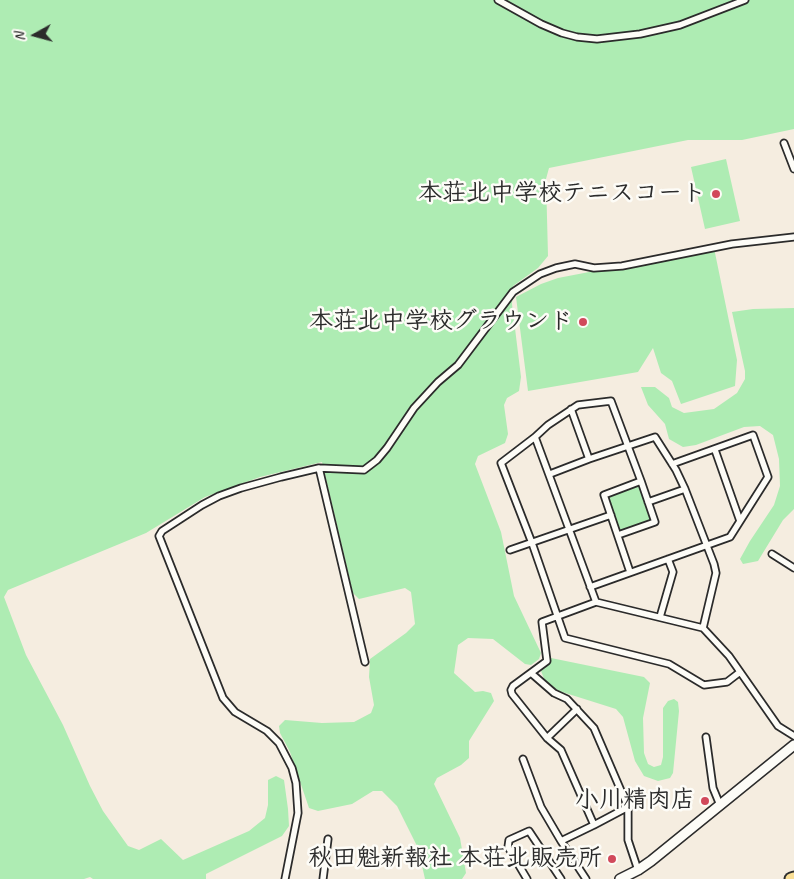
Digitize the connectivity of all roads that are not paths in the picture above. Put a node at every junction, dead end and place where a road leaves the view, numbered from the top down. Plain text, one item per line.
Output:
1 (498, 0) edge
2 (745, 0) edge
3 (784, 143) dead end
4 (794, 169) edge
5 (794, 237) edge
6 (571, 409) junction
7 (535, 437) junction
8 (628, 446) junction
9 (715, 450) junction
10 (589, 459) junction
11 (672, 464) junction
12 (319, 468) junction
13 (550, 474) junction
14 (641, 481) junction
15 (685, 489) junction
16 (648, 502) junction
17 (611, 515) junction
18 (740, 521) junction
19 (571, 530) junction
20 (618, 535) junction
21 (532, 543) junction
22 (708, 546) junction
23 (510, 550) dead end
24 (772, 554) dead end
25 (668, 559) junction
26 (794, 568) edge
27 (630, 572) junction
28 (590, 587) junction
29 (596, 602) junction
30 (558, 617) junction
31 (660, 618) junction
32 (703, 628) junction
33 (365, 662) dead end
34 (740, 672) junction
35 (531, 673) junction
36 (577, 709) junction
37 (794, 736) edge
38 (706, 737) dead end
39 (547, 738) junction
40 (794, 745) edge
41 (523, 759) dead end
42 (720, 805) junction
43 (628, 807) junction
44 (594, 825) junction
45 (328, 839) dead end
46 (561, 841) junction
47 (638, 870) junction
48 (285, 879) edge
49 (323, 879) edge
50 (527, 879) edge
51 (560, 879) edge
52 (586, 879) edge
53 (620, 879) edge

1 - 2 street
3 - 4 street
5 - 12 street
6 - 7 street
6 - 8 street
6 - 10 street
7 - 13 street
7 - 21 street
8 - 10 street
8 - 11 street
8 - 14 street
9 - 11 street
9 - 18 street
9 - 18 street
10 - 13 street
11 - 15 street
12 - 33 street
12 - 48 street
13 - 19 street
14 - 16 street
14 - 17 street
15 - 16 street
15 - 22 street
16 - 20 street
17 - 19 street
17 - 20 street
18 - 22 street
19 - 21 street
19 - 28 street
20 - 27 street
21 - 23 street
21 - 30 street
22 - 25 street
22 - 32 street
24 - 26 street
25 - 27 street
25 - 31 street
27 - 28 street
28 - 29 street
29 - 30 street
29 - 31 street
30 - 34 street
30 - 35 street
31 - 32 street
32 - 34 street
34 - 37 street
35 - 36 street
35 - 39 street
36 - 39 street
36 - 43 street
38 - 42 street
39 - 44 street
40 - 42 street
41 - 46 street
42 - 47 street
43 - 44 street
43 - 47 street
44 - 46 street
45 - 49 street
46 - 52 street
47 - 53 street
50 - 51 street

